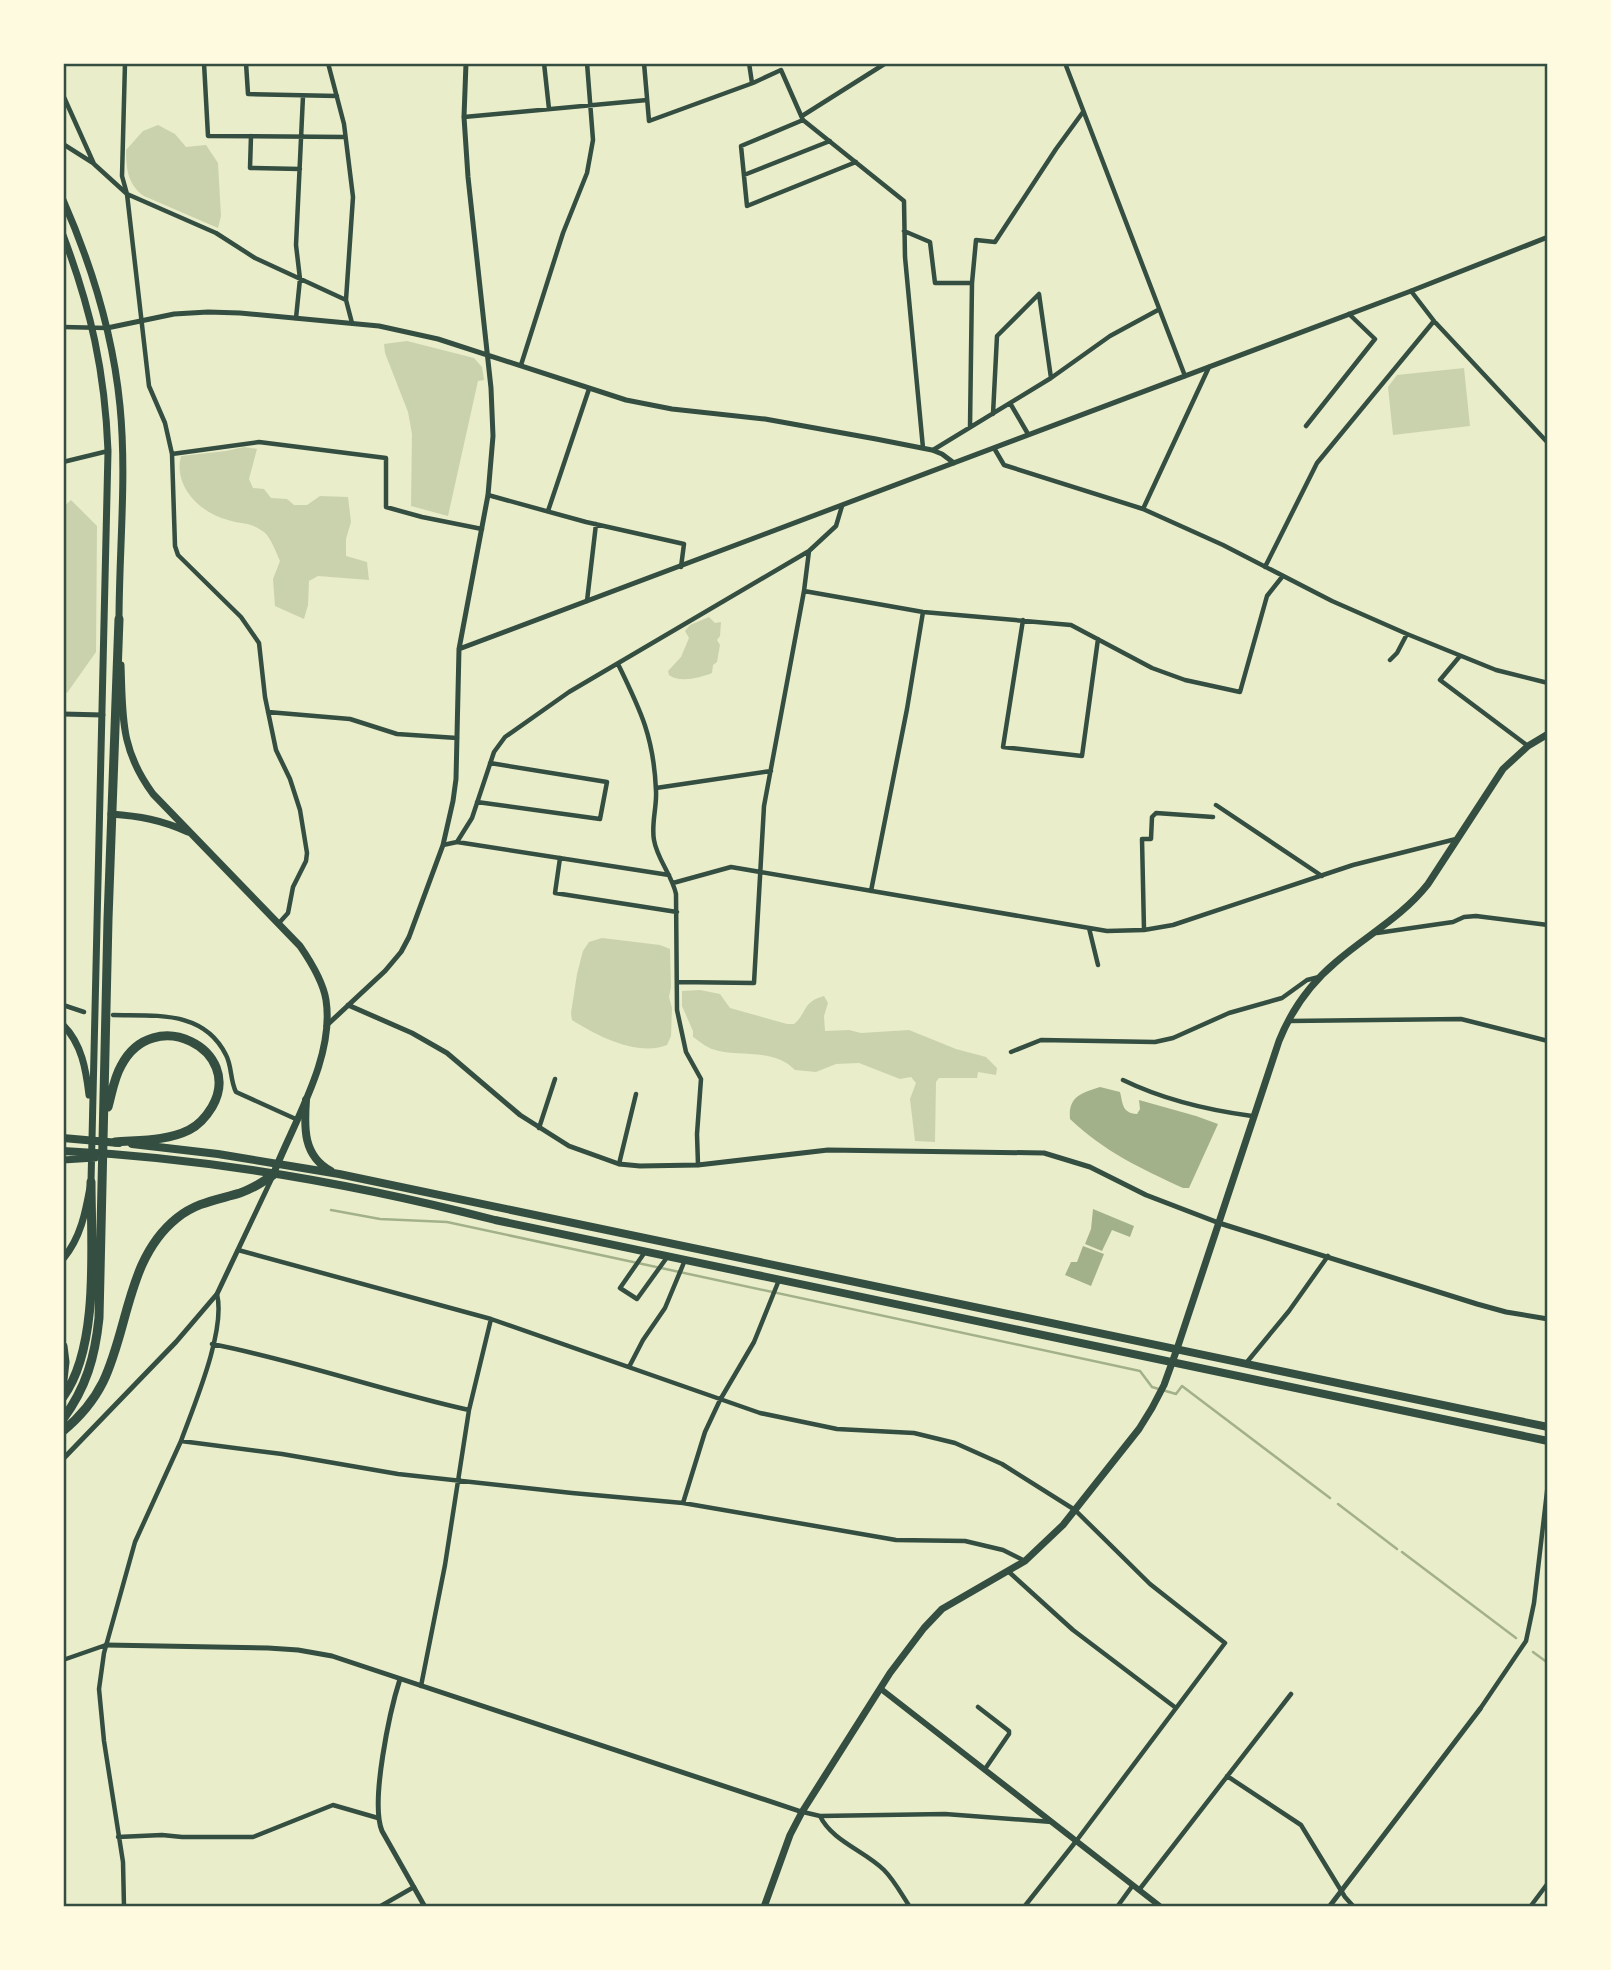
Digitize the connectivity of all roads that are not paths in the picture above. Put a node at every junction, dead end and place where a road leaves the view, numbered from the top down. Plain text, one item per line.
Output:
1 (125, 63) edge
2 (204, 63) edge
3 (246, 63) edge
4 (328, 63) edge
5 (466, 63) edge
6 (544, 63) edge
7 (587, 63) edge
8 (644, 63) edge
9 (749, 63) edge
10 (887, 63) edge
11 (1065, 63) edge
12 (752, 83) junction
13 (63, 95) edge
14 (303, 96) junction
15 (337, 96) junction
16 (648, 100) junction
17 (591, 105) junction
18 (548, 109) junction
19 (1083, 112) junction
20 (464, 117) junction
21 (802, 118) junction
22 (251, 136) junction
23 (301, 136) junction
24 (345, 137) junction
25 (830, 141) junction
26 (63, 144) edge
27 (856, 162) junction
28 (94, 164) junction
29 (300, 169) junction
30 (744, 174) junction
31 (127, 194) junction
32 (63, 200) edge
33 (904, 231) junction
34 (63, 235) edge
35 (1548, 237) edge
36 (300, 279) junction
37 (972, 283) junction
38 (1410, 291) junction
39 (346, 300) junction
40 (1158, 310) junction
41 (1349, 314) junction
42 (296, 318) junction
43 (142, 320) junction
44 (1434, 321) junction
45 (352, 324) junction
46 (63, 327) edge
47 (107, 328) junction
48 (93, 329) junction
49 (488, 355) junction
50 (521, 365) junction
51 (1209, 367) junction
52 (1185, 376) junction
53 (1051, 378) junction
54 (589, 389) junction
55 (1010, 403) junction
56 (993, 414) junction
57 (1306, 426) dead end
58 (970, 427) junction
59 (1028, 434) junction
60 (1548, 443) edge
61 (923, 448) junction
62 (994, 448) junction
63 (932, 450) junction
64 (108, 451) junction
65 (172, 454) junction
66 (63, 462) edge
67 (954, 463) junction
68 (488, 495) junction
69 (842, 506) junction
70 (1143, 509) junction
71 (548, 511) junction
72 (596, 524) junction
73 (482, 528) junction
74 (809, 551) junction
75 (681, 567) junction
76 (1265, 567) junction
77 (1282, 577) junction
78 (804, 591) junction
79 (587, 602) junction
80 (923, 612) junction
81 (119, 619) junction
82 (1023, 621) junction
83 (1407, 634) junction
84 (1098, 639) junction
85 (459, 649) junction
86 (1460, 656) junction
87 (1390, 660) dead end
88 (618, 664) junction
89 (1548, 684) edge
90 (268, 712) junction
91 (63, 714) edge
92 (103, 715) junction
93 (1548, 734) edge
94 (457, 738) junction
95 (1528, 747) junction
96 (490, 763) junction
97 (771, 771) junction
98 (656, 788) junction
99 (477, 802) junction
100 (1216, 805) dead end
101 (111, 814) junction
102 (1213, 817) dead end
103 (192, 834) junction
104 (1457, 839) junction
105 (457, 842) junction
106 (443, 845) junction
107 (560, 858) junction
108 (761, 873) junction
109 (670, 875) junction
110 (1322, 876) junction
111 (673, 883) junction
112 (871, 891) junction
113 (677, 912) junction
114 (279, 923) junction
115 (1548, 925) edge
116 (1089, 928) junction
117 (1144, 930) junction
118 (1376, 933) junction
119 (1098, 965) dead end
120 (1321, 976) junction
121 (677, 982) junction
122 (63, 1005) edge
123 (348, 1005) junction
124 (84, 1012) dead end
125 (113, 1014) dead end
126 (1288, 1021) junction
127 (63, 1026) edge
128 (326, 1026) junction
129 (1548, 1041) edge
130 (1011, 1052) dead end
131 (555, 1079) dead end
132 (1123, 1080) dead end
133 (636, 1094) dead end
134 (306, 1100) junction
135 (1252, 1116) junction
136 (298, 1120) junction
137 (92, 1124) junction
138 (104, 1125) junction
139 (539, 1128) junction
140 (64, 1138) edge
141 (115, 1142) junction
142 (63, 1151) edge
143 (127, 1155) junction
144 (63, 1160) edge
145 (278, 1163) junction
146 (619, 1164) junction
147 (698, 1165) junction
148 (339, 1174) junction
149 (273, 1175) junction
150 (91, 1182) junction
151 (1219, 1223) junction
152 (238, 1250) junction
153 (645, 1251) junction
154 (668, 1256) junction
155 (1328, 1256) junction
156 (63, 1259) edge
157 (685, 1260) junction
158 (779, 1279) junction
159 (217, 1294) junction
160 (491, 1319) junction
161 (1548, 1319) edge
162 (212, 1344) junction
163 (63, 1346) edge
164 (1177, 1349) junction
165 (1171, 1362) junction
166 (1247, 1363) junction
167 (629, 1367) junction
168 (63, 1380) edge
169 (63, 1397) edge
170 (720, 1400) junction
171 (469, 1410) junction
172 (63, 1419) edge
173 (1548, 1427) edge
174 (63, 1431) edge
175 (181, 1441) junction
176 (1548, 1441) edge
177 (63, 1459) edge
178 (458, 1479) junction
179 (1548, 1483) edge
180 (683, 1503) junction
181 (1075, 1510) junction
182 (1025, 1561) junction
183 (1009, 1572) junction
184 (106, 1644) junction
185 (63, 1660) edge
186 (400, 1679) junction
187 (421, 1686) junction
188 (881, 1689) junction
189 (1291, 1694) dead end
190 (978, 1707) dead end
191 (1176, 1707) junction
192 (1480, 1709) joint
193 (985, 1769) junction
194 (1227, 1776) junction
195 (803, 1812) junction
196 (820, 1816) junction
197 (378, 1818) junction
198 (1053, 1822) junction
199 (117, 1837) junction
200 (1077, 1840) junction
201 (1548, 1883) edge
202 (414, 1887) junction
203 (1136, 1888) junction
204 (1340, 1890) junction
205 (124, 1907) edge
206 (379, 1907) edge
207 (425, 1907) edge
208 (764, 1907) edge
209 (910, 1907) edge
210 (1024, 1907) edge
211 (1117, 1907) edge
212 (1161, 1907) edge
213 (1329, 1907) edge
214 (1354, 1907) edge
215 (1530, 1907) edge

1 - 31 street
2 - 22 street
3 - 14 street
4 - 15 street
5 - 20 street
6 - 18 street
7 - 17 street
8 - 16 street
9 - 12 street
10 - 21 street
11 - 19 street
12 - 16 street
12 - 21 street
13 - 28 street
14 - 15 street
14 - 23 street
15 - 24 street
16 - 17 street
17 - 18 street
17 - 50 street
18 - 20 street
19 - 37 street
19 - 40 street
20 - 49 street
21 - 25 street
21 - 30 street
22 - 23 street
22 - 29 street
23 - 24 street
23 - 29 street
24 - 39 street
25 - 27 street
25 - 30 street
26 - 28 street
27 - 30 street
27 - 33 street
28 - 31 street
29 - 36 street
31 - 36 street
31 - 43 street
32 - 47 main road
33 - 37 street
33 - 61 street
34 - 48 main road
35 - 38 street
36 - 39 street
36 - 42 street
37 - 58 street
38 - 41 street
38 - 44 street
39 - 45 street
40 - 52 street
40 - 53 street
41 - 51 street
41 - 57 street
42 - 43 street
42 - 45 street
43 - 47 street
43 - 65 street
44 - 60 street
44 - 76 street
45 - 49 street
46 - 48 street
47 - 48 street
47 - 81 main road
48 - 64 main road
49 - 50 street
49 - 68 street
50 - 54 street
51 - 52 street
51 - 70 street
52 - 59 street
53 - 55 street
53 - 56 street
54 - 61 street
54 - 71 street
55 - 56 street
55 - 59 street
56 - 58 street
58 - 63 street
59 - 62 street
61 - 63 street
62 - 67 street
62 - 70 street
63 - 67 street
64 - 66 street
64 - 92 main road
65 - 73 street
65 - 90 street
67 - 69 street
68 - 71 street
68 - 73 street
69 - 74 street
69 - 75 street
70 - 76 street
71 - 72 street
72 - 75 street
72 - 79 street
73 - 85 street
74 - 78 street
74 - 88 street
75 - 79 street
76 - 77 street
77 - 83 street
77 - 84 street
78 - 80 street
78 - 97 street
79 - 85 street
80 - 82 street
80 - 112 street
81 - 101 highway
81 - 103 main road
82 - 84 street
82 - 84 street
83 - 86 street
83 - 87 street
85 - 94 street
86 - 89 street
86 - 95 street
88 - 96 street
88 - 98 street
90 - 94 street
90 - 114 street
91 - 92 street
92 - 137 main road
93 - 95 main road
94 - 106 street
95 - 104 main road
96 - 99 street
96 - 99 street
97 - 98 street
97 - 108 street
98 - 109 street
99 - 105 street
100 - 110 street
101 - 103 main road
101 - 138 highway
102 - 117 street
103 - 114 main road
104 - 110 street
104 - 118 main road
105 - 106 street
105 - 107 street
106 - 123 street
107 - 109 street
107 - 113 street
108 - 111 street
108 - 112 street
108 - 121 street
109 - 111 street
110 - 117 street
111 - 113 street
112 - 116 street
113 - 121 street
114 - 128 main road
115 - 118 street
116 - 117 street
116 - 119 street
118 - 120 main road
120 - 126 main road
120 - 130 street
121 - 147 street
122 - 124 street
123 - 128 street
123 - 139 street
125 - 136 street
126 - 129 street
126 - 135 main road
127 - 137 main road
128 - 134 main road
131 - 139 street
132 - 135 street
133 - 146 street
134 - 136 main road
134 - 148 highway
135 - 151 main road
136 - 145 main road
137 - 150 main road
138 - 141 highway
138 - 172 highway
139 - 146 street
140 - 141 highway
141 - 145 highway
142 - 143 highway
143 - 144 main road
143 - 149 highway
145 - 148 highway
145 - 149 main road
146 - 147 street
147 - 151 street
148 - 164 highway
149 - 152 street
149 - 153 highway
149 - 174 highway
150 - 156 main road
150 - 169 highway
151 - 155 street
151 - 164 main road
152 - 159 street
152 - 160 street
153 - 154 highway
153 - 154 street
154 - 157 highway
155 - 161 street
155 - 166 street
157 - 158 highway
157 - 167 street
158 - 165 highway
158 - 170 street
159 - 162 street
159 - 177 street
160 - 167 street
160 - 171 street
162 - 171 street
162 - 175 street
163 - 168 highway
164 - 165 main road
164 - 166 highway
165 - 176 highway
165 - 181 main road
166 - 173 highway
167 - 170 street
170 - 180 street
170 - 181 street
171 - 178 street
175 - 178 street
175 - 184 street
178 - 180 street
178 - 187 street
179 - 192 street
180 - 182 street
181 - 182 main road
181 - 191 street
182 - 183 main road
183 - 188 main road
183 - 191 street
184 - 185 street
184 - 186 street
184 - 199 street
186 - 187 street
186 - 197 street
187 - 195 street
188 - 193 main road
188 - 195 main road
189 - 194 street
190 - 193 street
191 - 200 street
192 - 204 street
193 - 198 main road
194 - 203 street
194 - 204 street
195 - 196 street
195 - 208 main road
196 - 198 street
196 - 209 street
197 - 199 street
197 - 202 street
198 - 200 main road
199 - 205 street
200 - 203 main road
200 - 210 street
201 - 215 street
202 - 206 street
202 - 207 street
203 - 211 street
203 - 212 main road
204 - 213 street
204 - 214 street

